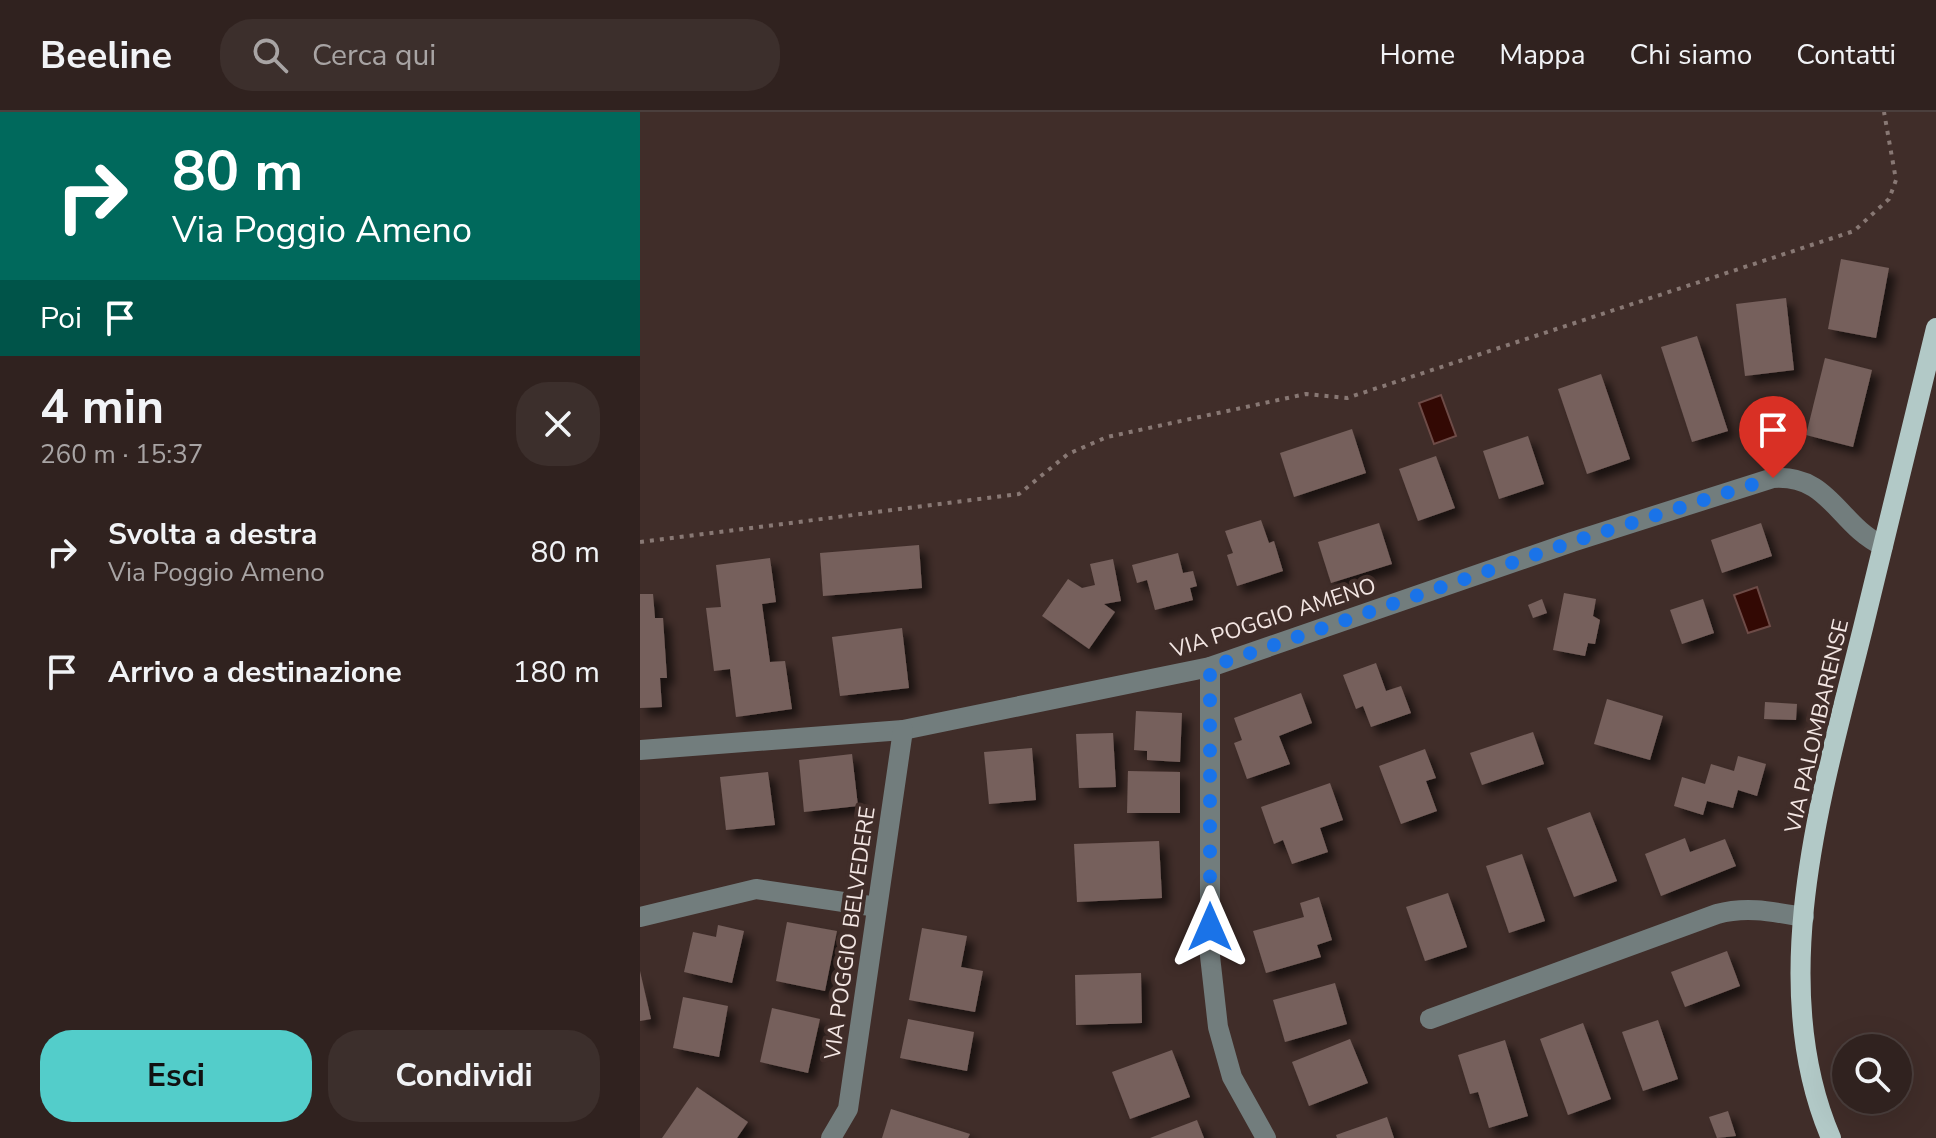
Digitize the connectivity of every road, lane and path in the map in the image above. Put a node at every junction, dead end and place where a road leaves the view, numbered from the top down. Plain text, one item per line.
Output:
1 (1884, 112) edge
2 (1936, 328) edge
3 (640, 542) edge
4 (1883, 546) junction
5 (1210, 667) junction
6 (903, 730) junction
7 (640, 750) edge
8 (877, 907) junction
9 (640, 917) edge
10 (1804, 917) junction
11 (1430, 1019) dead end
12 (831, 1138) edge
13 (1266, 1138) edge
14 (1831, 1138) edge

1 - 3 path
2 - 4 main road, VIA PALOMBARENSE
4 - 5 street, VIA POGGIO AMENO
4 - 10 main road, VIA PALOMBARENSE
5 - 6 street, VIA POGGIO AMENO
5 - 13 street
6 - 7 street, VIA POGGIO AMENO
6 - 8 street, VIA POGGIO BELVEDERE
8 - 9 street
8 - 12 street, VIA POGGIO BELVEDERE
10 - 11 street
10 - 14 main road, VIA PALOMBARENSE

